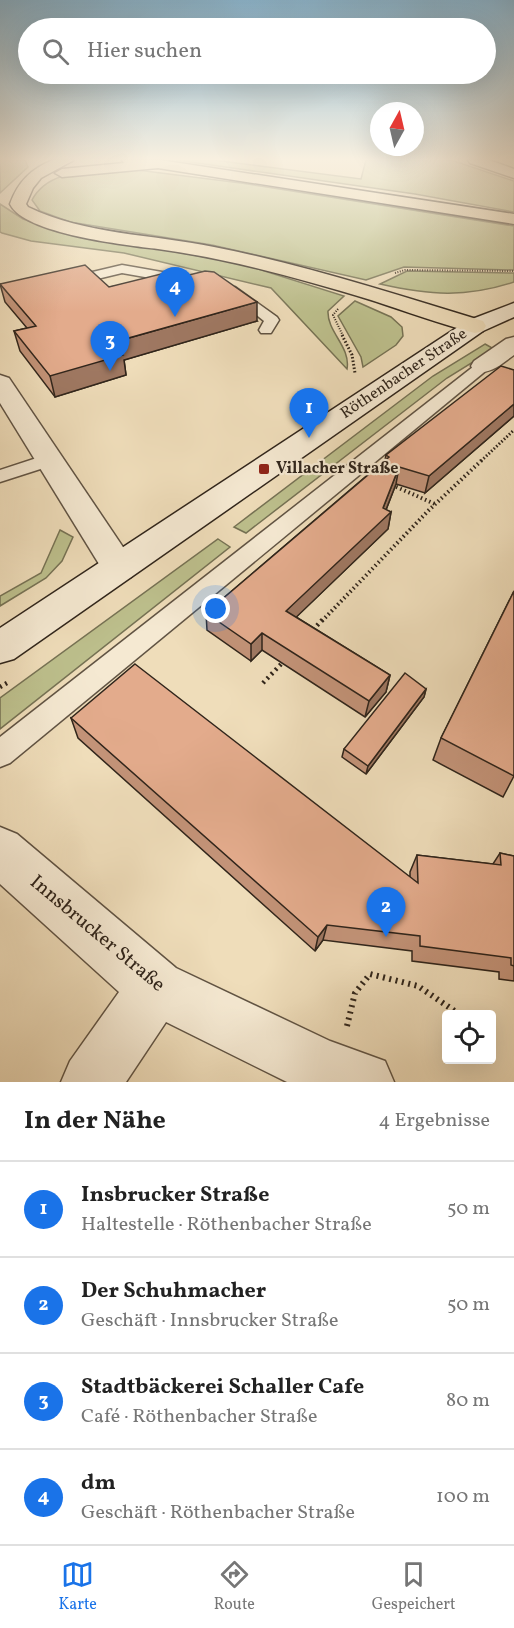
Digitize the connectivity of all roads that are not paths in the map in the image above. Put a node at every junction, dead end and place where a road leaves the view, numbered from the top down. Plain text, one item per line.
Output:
1 (22, 210) edge
2 (459, 210) edge
3 (514, 219) edge
4 (56, 284) edge
5 (514, 309) edge
6 (482, 323) junction
7 (266, 330) dead end
8 (514, 343) edge
9 (493, 370) joint
10 (0, 383) edge
11 (49, 460) junction
12 (0, 476) edge
13 (119, 568) junction
14 (0, 648) edge
15 (0, 754) edge
16 (0, 851) edge
17 (156, 988) junction
18 (91, 1082) edge
19 (363, 1082) edge

1 - 6 main road
2 - 3 main road
4 - 7 lane
5 - 6 main road, Röthenbacher Straße
6 - 8 main road
6 - 13 main road, Röthenbacher Straße
8 - 9 main road
9 - 15 lane
10 - 11 main road
11 - 12 lane
11 - 13 main road
13 - 14 main road, Röthenbacher Straße
16 - 17 main road, Innsbrucker Straße
17 - 18 main road
17 - 19 main road, Innsbrucker Straße

